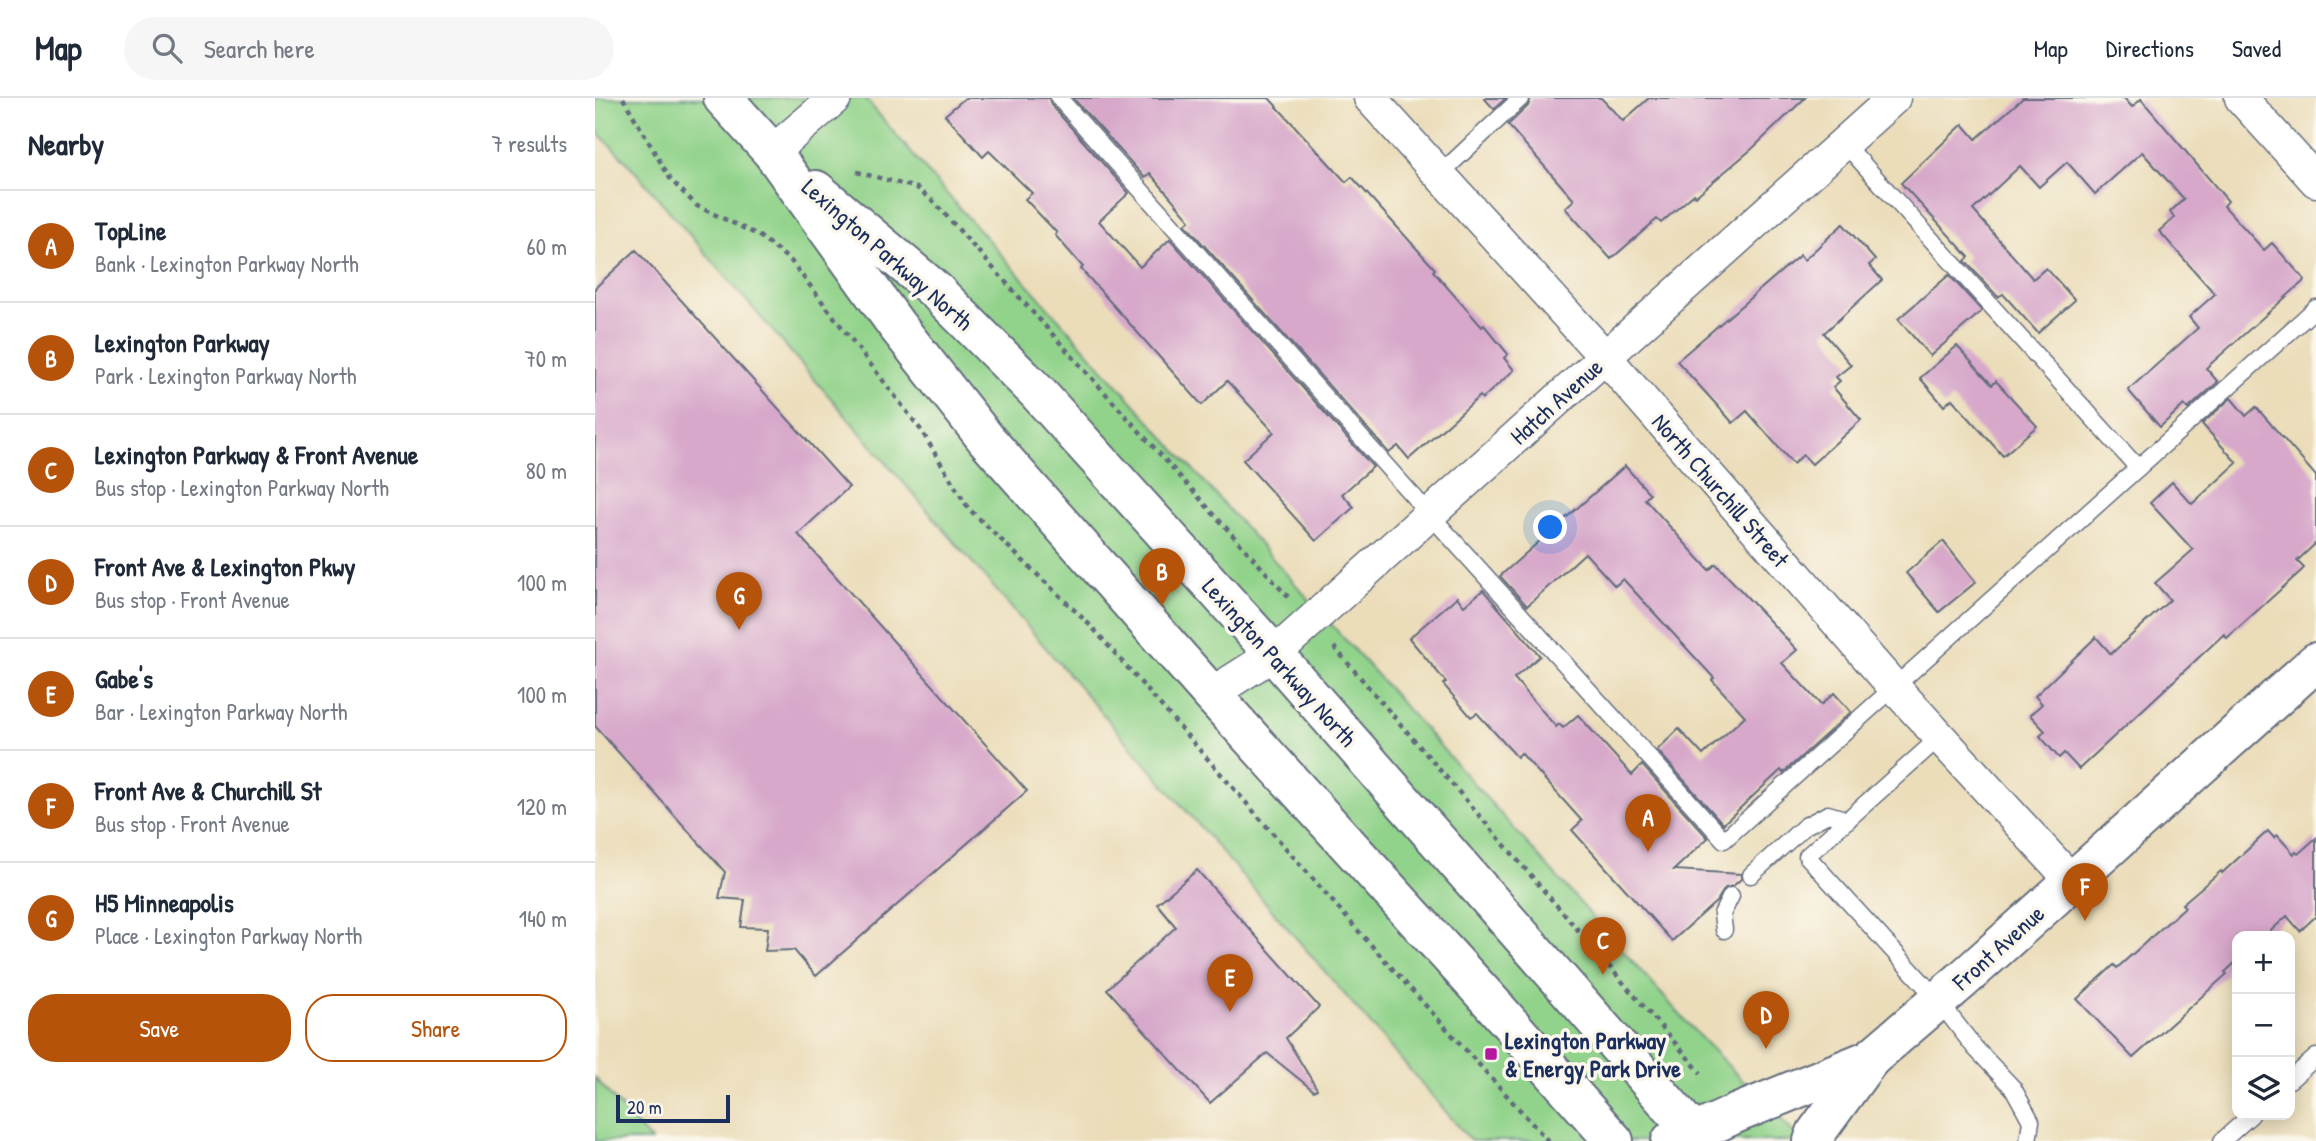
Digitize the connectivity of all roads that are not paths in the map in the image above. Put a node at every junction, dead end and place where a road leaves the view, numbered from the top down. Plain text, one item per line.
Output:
1 (723, 98) edge
2 (835, 98) edge
3 (1059, 98) edge
4 (1370, 98) edge
5 (1521, 98) edge
6 (1894, 98) edge
7 (2241, 98) edge
8 (1844, 143) junction
9 (772, 152) junction
10 (1439, 175) junction
11 (2316, 181) edge
12 (2316, 308) edge
13 (1605, 358) junction
14 (2138, 468) junction
15 (1429, 515) junction
16 (1274, 654) junction
17 (2316, 662) edge
18 (1894, 687) junction
19 (1211, 694) junction
20 (1940, 737) junction
21 (1848, 820) junction
22 (1751, 875) dead end
23 (2072, 881) junction
24 (1731, 896) dead end
25 (1724, 930) dead end
26 (1938, 1000) junction
27 (2316, 1057) edge
28 (1870, 1059) junction
29 (2295, 1076) edge
30 (2245, 1120) edge
31 (1689, 1138) edge
32 (1614, 1141) edge
33 (1813, 1141) edge
34 (2028, 1141) edge
35 (2222, 1141) edge

1 - 9 main road, Lexington Parkway North
2 - 9 street
3 - 15 lane
4 - 10 street, North Churchill Street
5 - 10 lane
6 - 8 street, Hatch Avenue
7 - 11 street
8 - 13 street, Hatch Avenue
8 - 14 lane
9 - 16 main road, Lexington Parkway North
9 - 19 main road, Lexington Parkway North
10 - 13 street, North Churchill Street
12 - 14 lane
13 - 15 street, Hatch Avenue
13 - 18 street, North Churchill Street
14 - 18 lane
15 - 16 street, Hatch Avenue
15 - 18 lane
16 - 19 street, Hatch Avenue
16 - 31 main road, Lexington Parkway North
17 - 23 main road, Front Avenue
18 - 20 street, North Churchill Street
19 - 32 main road, Lexington Parkway North
20 - 21 lane
20 - 23 street, North Churchill Street
21 - 22 lane
21 - 26 lane
23 - 26 main road, Front Avenue
24 - 25 lane
26 - 28 main road, Front Avenue
26 - 34 lane
27 - 29 lane
28 - 31 main road, Front Avenue
28 - 33 main road
30 - 35 lane

